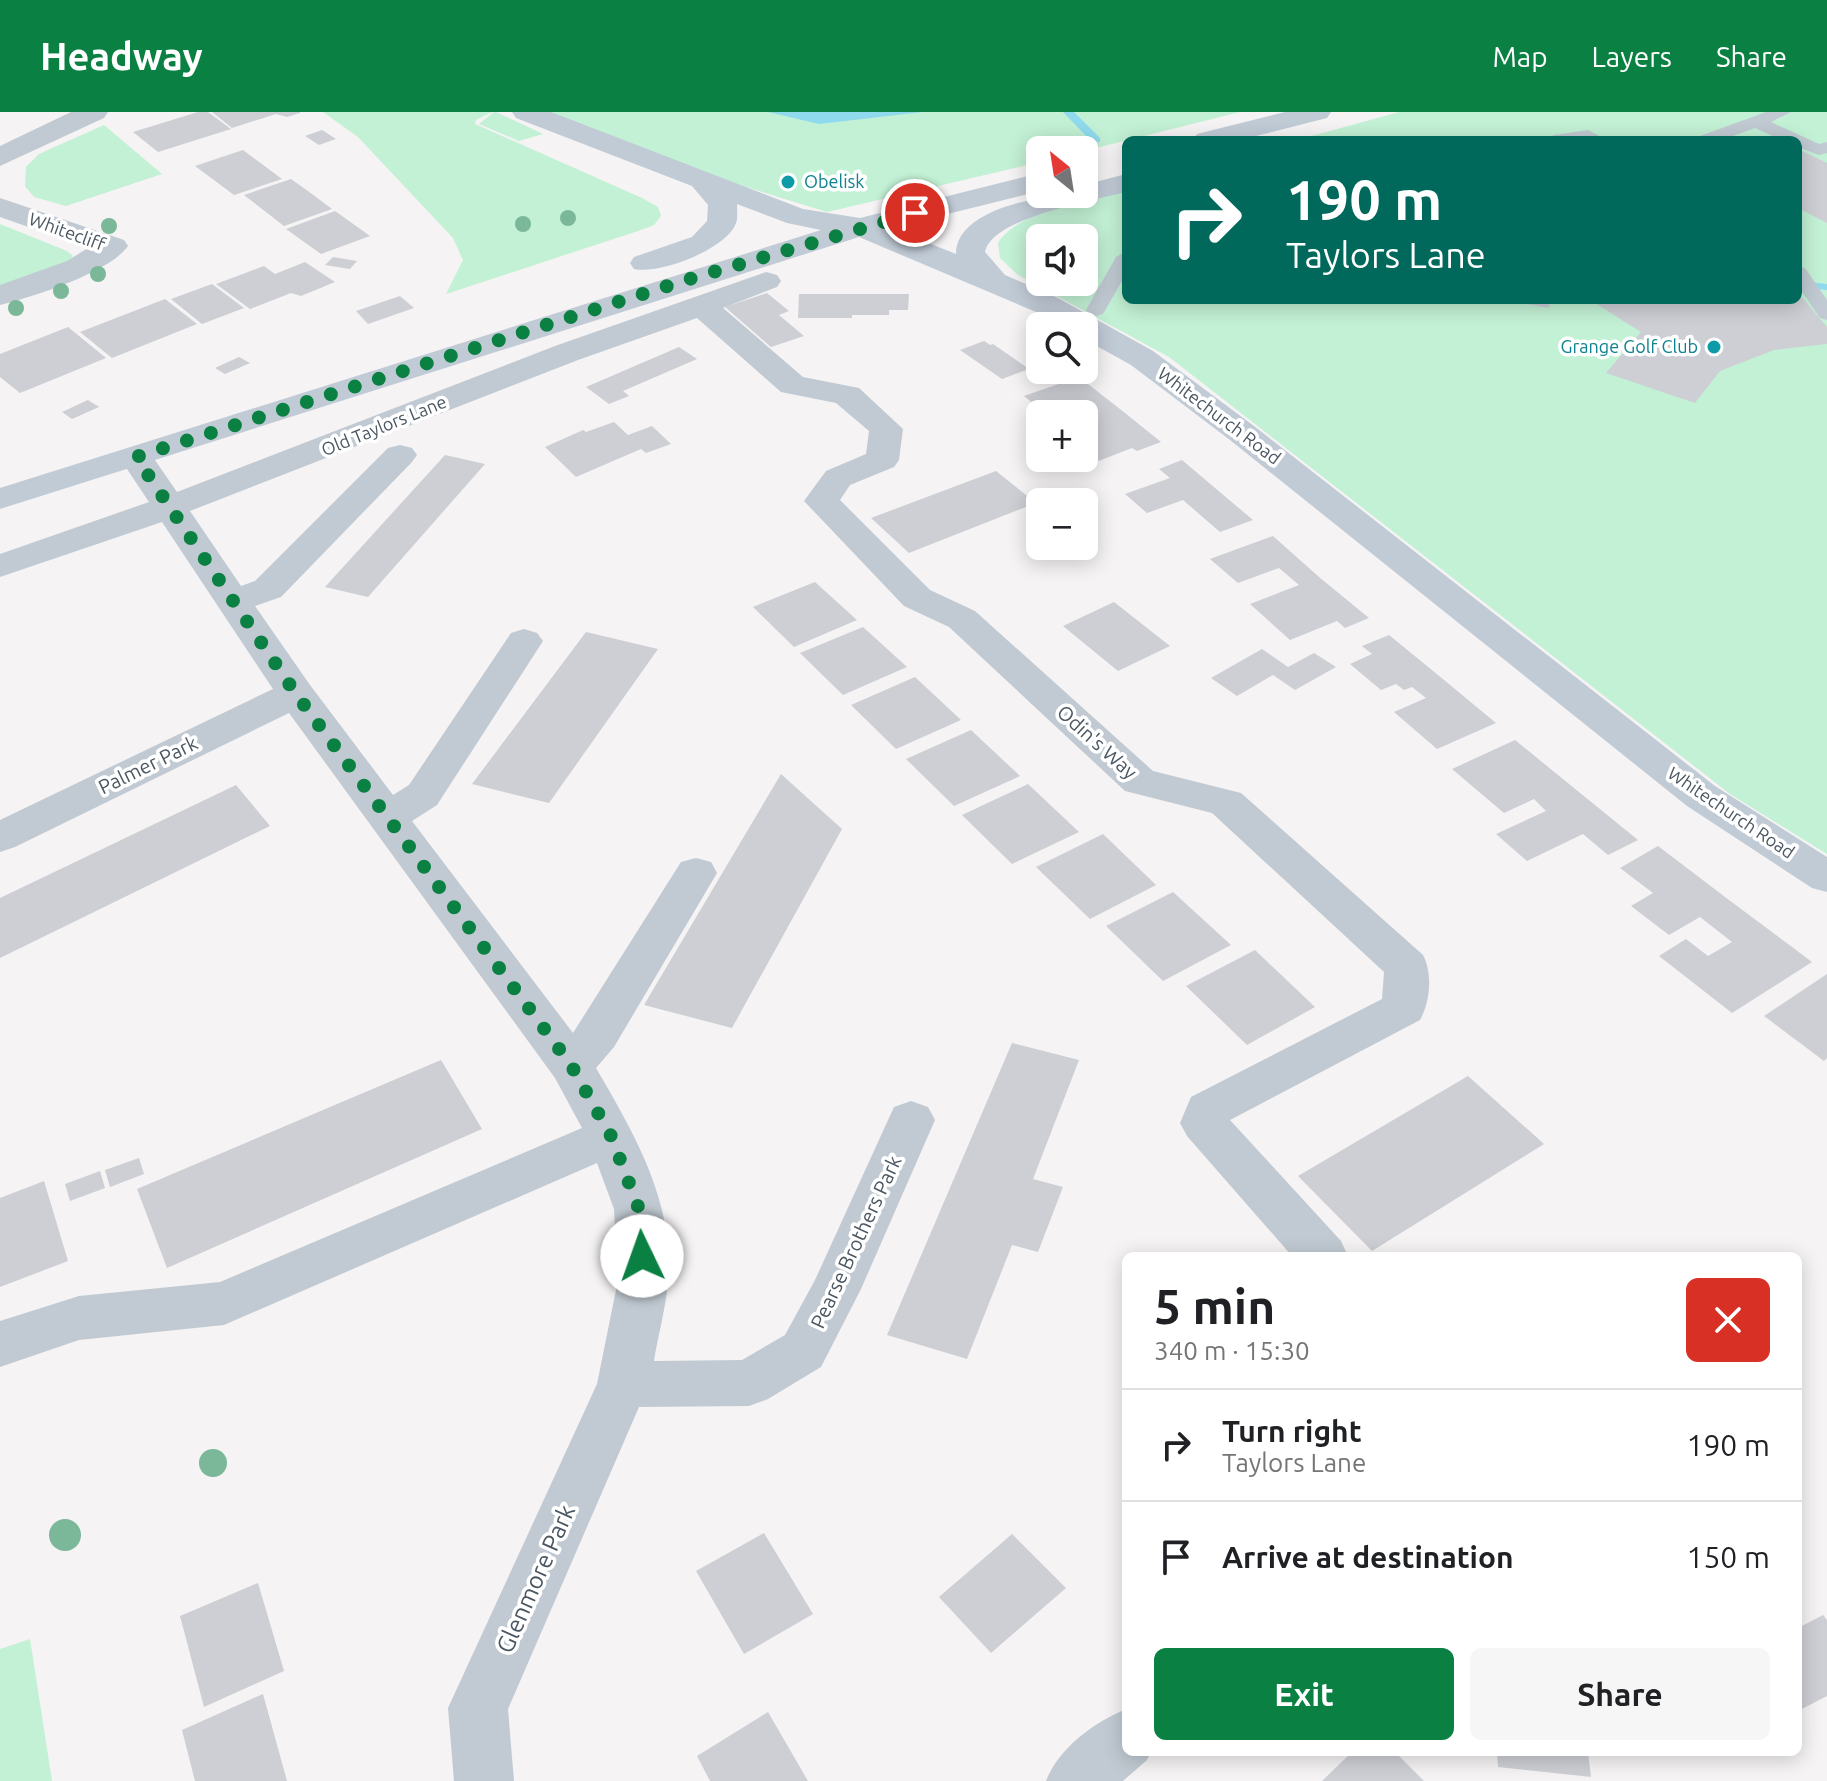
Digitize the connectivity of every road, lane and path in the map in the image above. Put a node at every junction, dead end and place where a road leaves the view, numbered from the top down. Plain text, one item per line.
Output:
1 (94, 112) edge
2 (526, 112) edge
3 (1317, 112) edge
4 (1782, 112) edge
5 (1756, 122) junction
6 (1255, 133) edge
7 (1234, 136) edge
8 (1717, 136) edge
9 (1786, 136) edge
10 (1802, 143) edge
11 (1827, 147) edge
12 (0, 158) edge
13 (1122, 161) edge
14 (1098, 167) edge
15 (703, 182) junction
16 (1122, 184) edge
17 (1026, 186) edge
18 (0, 207) edge
19 (860, 227) junction
20 (1122, 264) edge
21 (620, 271) dead end
22 (992, 279) junction
23 (1802, 279) edge
24 (766, 281) dead end
25 (0, 296) edge
26 (534, 299) dead end
27 (703, 307) junction
28 (1096, 310) dead end
29 (1827, 314) edge
30 (304, 404) junction
31 (400, 455) dead end
32 (136, 457) junction
33 (0, 499) edge
34 (170, 509) junction
35 (0, 566) edge
36 (232, 601) junction
37 (524, 641) dead end
38 (296, 694) junction
39 (390, 816) junction
40 (0, 837) edge
41 (696, 873) dead end
42 (1827, 877) edge
43 (571, 1065) junction
44 (911, 1120) dead end
45 (611, 1136) junction
46 (1319, 1252) edge
47 (0, 1344) edge
48 (623, 1384) junction
49 (1122, 1742) edge
50 (484, 1781) edge
51 (1076, 1781) edge

1 - 12 street
2 - 15 street, Whitechurch Road
3 - 6 street
4 - 5 lane
5 - 8 lane
5 - 9 lane
6 - 7 street
10 - 11 lane
13 - 14 street
15 - 19 street, Whitechurch Road
15 - 21 street
16 - 22 street
17 - 19 street
18 - 25 street, Whitecliff
19 - 22 street, Whitechurch Road
19 - 30 street
20 - 28 lane
22 - 42 street, Whitechurch Road
23 - 29 lane
24 - 27 street, Old Taylors Lane
26 - 30 street
27 - 34 street, Old Taylors Lane
27 - 46 street, Odin's Way
30 - 32 street
31 - 36 street
32 - 33 street
32 - 34 street
34 - 35 street, Old Taylors Lane
34 - 36 street
36 - 38 street
37 - 39 street
38 - 39 street
38 - 40 street, Palmer Park
39 - 43 street
41 - 43 street
43 - 45 street
44 - 48 street, Pearse Brothers Park
45 - 47 street
45 - 48 street
48 - 50 street, Glenmore Park
49 - 51 street

